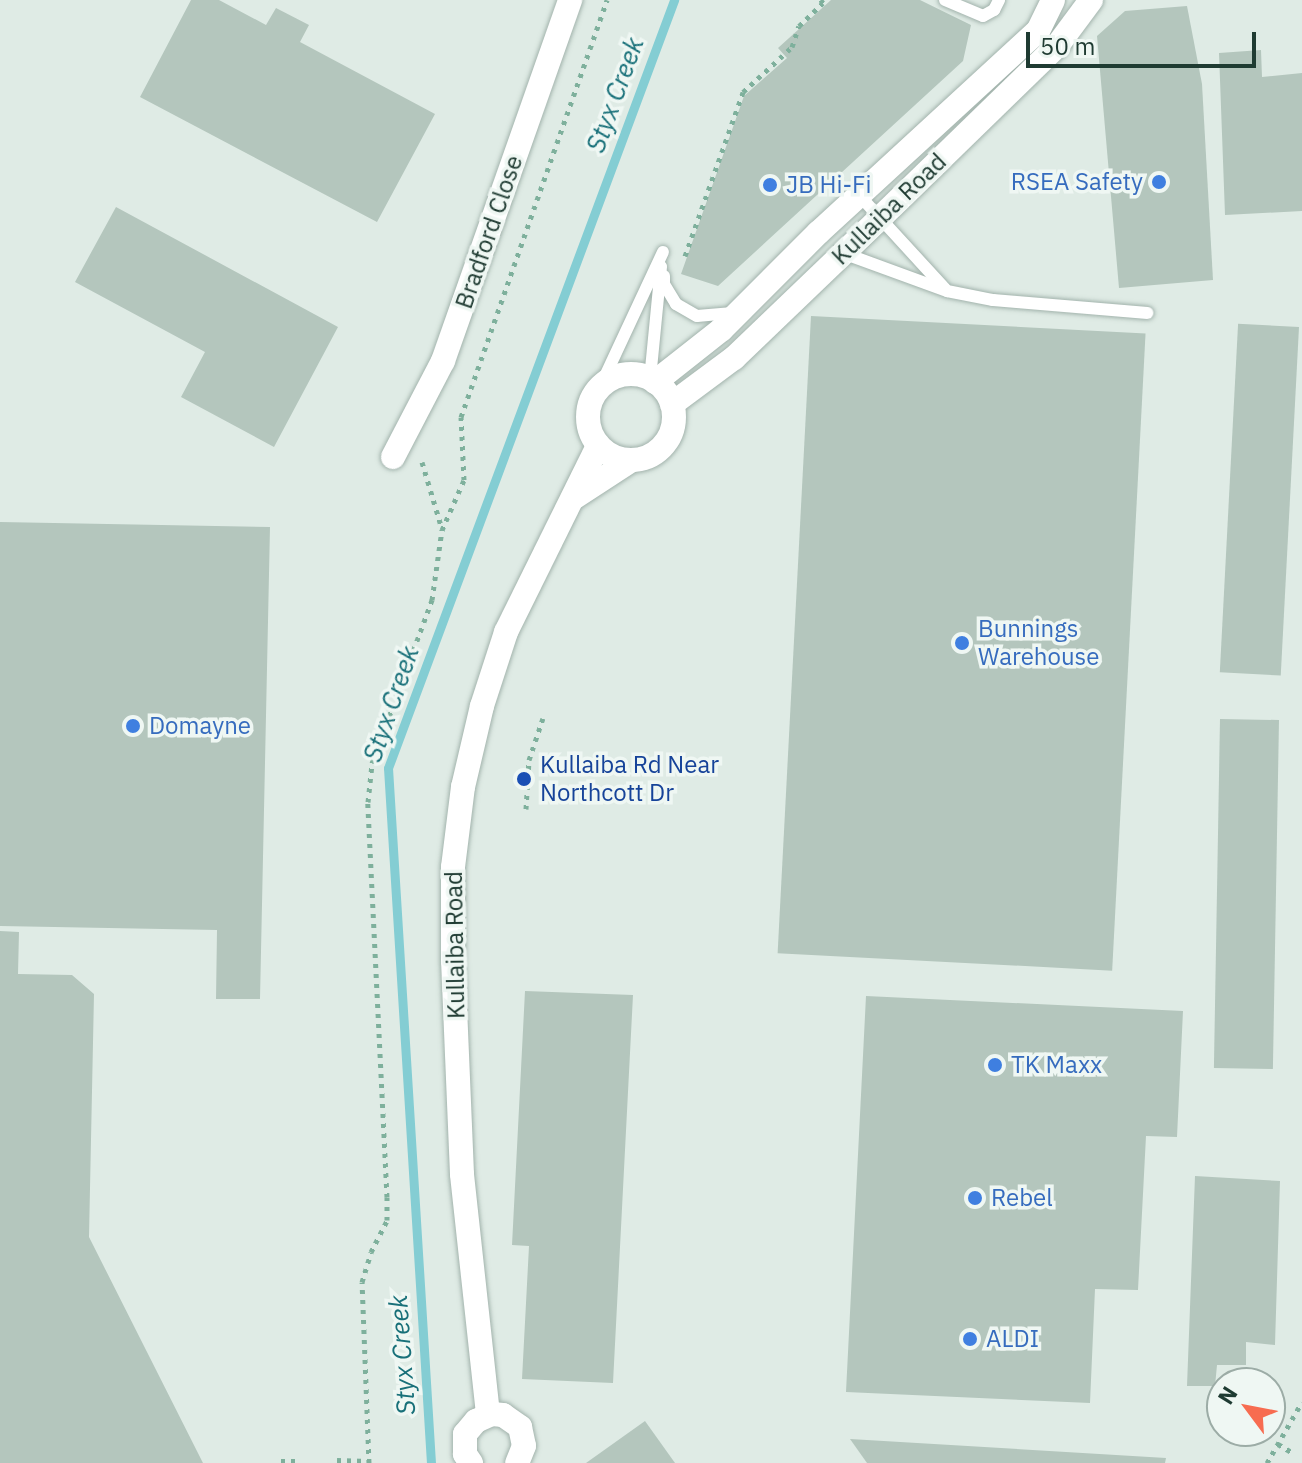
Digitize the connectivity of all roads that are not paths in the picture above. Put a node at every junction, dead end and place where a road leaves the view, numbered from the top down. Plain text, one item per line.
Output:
1 (570, 0) edge
2 (945, 0) edge
3 (999, 0) edge
4 (1053, 0) edge
5 (1091, 0) edge
6 (859, 195) junction
7 (880, 218) junction
8 (663, 252) junction
9 (843, 253) junction
10 (947, 291) junction
11 (742, 308) junction
12 (1147, 313) dead end
13 (653, 380) junction
14 (600, 387) junction
15 (672, 404) junction
16 (598, 446) junction
17 (393, 457) dead end
18 (630, 461) junction
19 (575, 497) junction
20 (488, 1414) junction
21 (471, 1463) edge
22 (517, 1463) edge

1 - 17 street, Bradford Close
2 - 3 lane
4 - 6 street, Kullaiba Road
5 - 7 street, Kullaiba Road
6 - 7 lane
6 - 11 street, Kullaiba Road
7 - 9 street, Kullaiba Road
7 - 10 lane
8 - 11 lane
8 - 13 lane
8 - 14 lane
9 - 10 lane
9 - 15 street, Kullaiba Road
10 - 12 lane
11 - 13 street, Kullaiba Road
13 - 14 street
13 - 15 street
14 - 16 street
15 - 18 street, Kullaiba Road
16 - 18 street
16 - 19 street, Kullaiba Road
18 - 19 street, Kullaiba Road
19 - 20 street, Kullaiba Road
20 - 21 street
20 - 22 street

